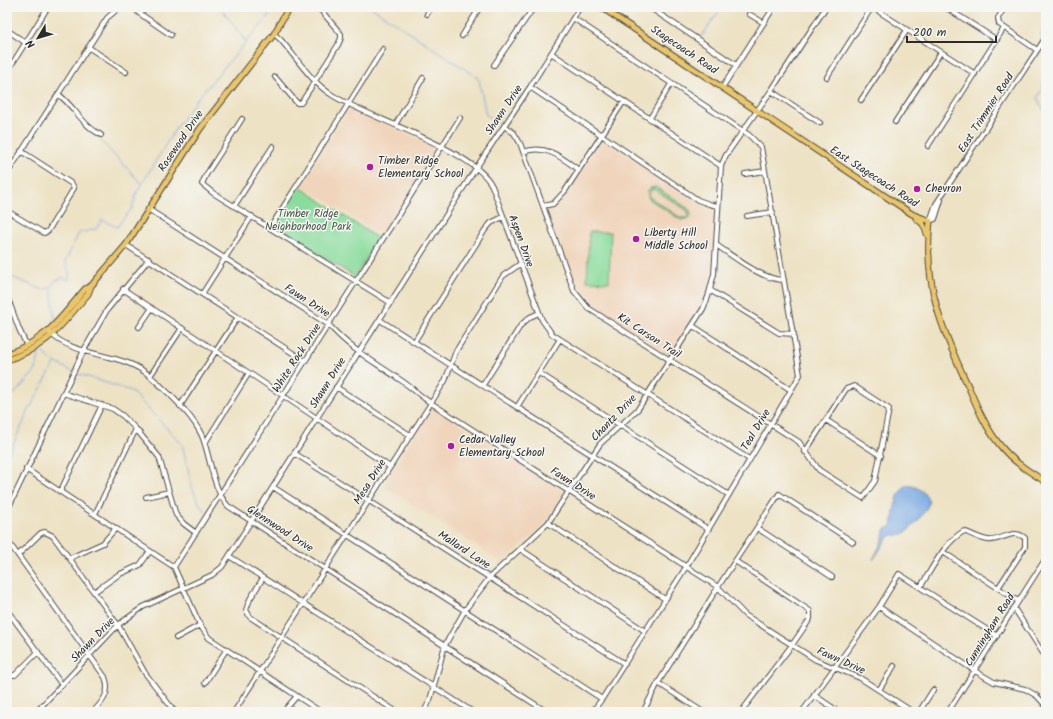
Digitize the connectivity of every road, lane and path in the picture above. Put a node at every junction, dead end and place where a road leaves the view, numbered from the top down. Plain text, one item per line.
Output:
1 (47, 7) edge
2 (120, 7) edge
3 (133, 7) edge
4 (289, 7) edge
5 (318, 7) edge
6 (431, 7) edge
7 (480, 7) edge
8 (534, 7) edge
9 (580, 7) edge
10 (601, 7) edge
11 (614, 7) edge
12 (649, 7) edge
13 (774, 7) edge
14 (826, 7) edge
15 (872, 7) edge
16 (945, 7) edge
17 (1005, 7) edge
18 (610, 13) junction
19 (427, 14) dead end
20 (749, 14) dead end
21 (573, 18) junction
22 (764, 23) junction
23 (1004, 28) junction
24 (7, 30) edge
25 (907, 30) junction
26 (274, 34) junction
27 (171, 35) dead end
28 (462, 36) dead end
29 (1046, 37) edge
30 (997, 40) junction
31 (26, 43) junction
32 (88, 47) junction
33 (383, 49) dead end
34 (1037, 50) junction
35 (941, 52) junction
36 (551, 53) junction
37 (494, 65) dead end
38 (736, 65) junction
39 (7, 72) edge
40 (126, 72) dead end
41 (975, 74) junction
42 (275, 77) dead end
43 (827, 77) dead end
44 (424, 78) dead end
45 (315, 80) junction
46 (671, 84) junction
47 (530, 88) junction
48 (722, 88) junction
49 (771, 91) junction
50 (58, 94) junction
51 (861, 100) dead end
52 (624, 101) junction
53 (349, 104) junction
54 (756, 110) junction
55 (460, 118) dead end
56 (650, 118) junction
57 (242, 119) dead end
58 (895, 122) dead end
59 (820, 123) dead end
60 (395, 125) junction
61 (504, 126) junction
62 (742, 131) junction
63 (101, 135) dead end
64 (602, 136) junction
65 (273, 146) dead end
66 (928, 146) dead end
67 (443, 147) junction
68 (22, 151) junction
69 (523, 152) junction
70 (721, 166) junction
71 (476, 168) junction
72 (579, 170) junction
73 (765, 171) junction
74 (7, 174) edge
75 (745, 174) dead end
76 (235, 205) junction
77 (543, 206) junction
78 (717, 206) junction
79 (148, 209) junction
80 (7, 211) edge
81 (773, 212) junction
82 (912, 214) junction
83 (252, 216) junction
84 (747, 216) dead end
85 (503, 217) junction
86 (930, 221) junction
87 (270, 228) junction
88 (928, 238) junction
89 (126, 244) junction
90 (716, 245) junction
91 (149, 259) junction
92 (225, 259) junction
93 (520, 264) junction
94 (784, 280) junction
95 (356, 282) junction
96 (123, 289) junction
97 (710, 290) junction
98 (202, 294) junction
99 (7, 296) edge
100 (391, 303) junction
101 (152, 308) junction
102 (539, 313) junction
103 (238, 317) junction
104 (380, 320) junction
105 (329, 325) junction
106 (693, 326) junction
107 (139, 327) dead end
108 (182, 328) junction
109 (50, 334) junction
110 (794, 334) junction
111 (560, 339) junction
112 (414, 342) junction
113 (27, 346) junction
114 (84, 350) junction
115 (215, 351) junction
116 (358, 353) junction
117 (7, 354) edge
118 (7, 360) edge
119 (670, 360) junction
120 (305, 361) junction
121 (451, 365) junction
122 (249, 373) junction
123 (539, 373) junction
124 (150, 376) junction
125 (483, 385) junction
126 (336, 387) junction
127 (792, 390) junction
128 (63, 393) junction
129 (648, 394) junction
130 (283, 396) junction
131 (431, 403) junction
132 (102, 405) junction
133 (180, 406) junction
134 (517, 407) junction
135 (316, 418) junction
136 (826, 420) junction
137 (771, 424) junction
138 (621, 425) junction
139 (136, 429) junction
140 (410, 436) junction
141 (205, 443) junction
142 (294, 452) junction
143 (805, 452) junction
144 (592, 455) junction
145 (881, 456) junction
146 (749, 459) junction
147 (390, 467) junction
148 (26, 469) junction
149 (1046, 482) edge
150 (273, 488) junction
151 (60, 492) junction
152 (169, 492) junction
153 (568, 492) junction
154 (219, 494) junction
155 (729, 495) junction
156 (146, 497) dead end
157 (369, 500) junction
158 (7, 511) edge
159 (95, 514) junction
160 (251, 522) junction
161 (548, 523) junction
162 (116, 528) junction
163 (757, 528) junction
164 (708, 529) junction
165 (196, 533) junction
166 (348, 535) junction
167 (7, 540) edge
168 (853, 542) dead end
169 (520, 549) junction
170 (150, 550) junction
171 (943, 552) junction
172 (18, 555) junction
173 (229, 556) junction
174 (70, 558) junction
175 (1046, 558) edge
176 (735, 561) junction
177 (174, 567) junction
178 (686, 567) junction
179 (326, 569) junction
180 (490, 577) junction
181 (832, 577) dead end
182 (264, 578) junction
183 (921, 586) junction
184 (718, 587) junction
185 (183, 588) junction
186 (998, 588) junction
187 (94, 592) junction
188 (666, 598) junction
189 (1018, 601) junction
190 (304, 603) junction
191 (879, 607) junction
192 (1014, 608) junction
193 (7, 610) edge
194 (465, 610) junction
195 (118, 625) junction
196 (200, 625) junction
197 (645, 631) junction
198 (997, 636) junction
199 (281, 637) junction
200 (176, 638) dead end
201 (445, 645) junction
202 (792, 645) junction
203 (226, 650) junction
204 (38, 652) junction
205 (90, 656) junction
206 (1046, 658) edge
207 (624, 664) junction
208 (894, 666) dead end
209 (835, 667) junction
210 (975, 671) junction
211 (260, 672) junction
212 (7, 675) edge
213 (205, 683) dead end
214 (658, 683) junction
215 (62, 685) junction
216 (433, 687) junction
217 (879, 690) junction
218 (933, 690) dead end
219 (297, 696) junction
220 (814, 696) junction
221 (602, 699) junction
222 (1046, 707) edge
223 (36, 712) edge
224 (94, 712) edge
225 (175, 712) edge
226 (234, 712) edge
227 (283, 712) edge
228 (321, 712) edge
229 (397, 712) edge
230 (424, 712) edge
231 (473, 712) edge
232 (548, 712) edge
233 (592, 712) edge
234 (643, 712) edge
235 (703, 712) edge
236 (741, 712) edge
237 (802, 712) edge
238 (839, 712) edge
239 (913, 712) edge
240 (919, 712) edge
241 (948, 712) edge
242 (1041, 712) edge

1 - 31 street
2 - 32 street
3 - 27 street
4 - 26 main road, Rosewood Drive
5 - 45 street
6 - 19 street
7 - 28 street
8 - 37 street
9 - 21 street, Shawn Drive
10 - 18 main road, Stagecoach Road
11 - 18 street
12 - 38 street
13 - 22 street
14 - 49 street, Chantz Drive
15 - 25 street
15 - 43 street
16 - 30 street
17 - 23 street
18 - 48 main road, Stagecoach Road
20 - 22 street
21 - 36 street, Shawn Drive
21 - 46 street, Teal Drive
22 - 38 street
23 - 30 street
23 - 34 street
24 - 31 street
25 - 35 street
25 - 51 street
26 - 45 street, Aspen Drive
26 - 79 main road, Rosewood Drive
29 - 34 street, East Trimmier Road
30 - 41 street
31 - 39 street
32 - 40 street
32 - 50 street
33 - 53 street
34 - 86 street, East Trimmier Road
35 - 41 street
35 - 58 street
36 - 47 street, Shawn Drive
36 - 52 street
38 - 48 street
41 - 66 street
42 - 45 street
44 - 60 street
45 - 53 street, Aspen Drive
46 - 56 street
46 - 62 street, Teal Drive
47 - 61 street, Shawn Drive
47 - 64 street
48 - 54 main road, Stagecoach Road
49 - 54 street, Chantz Drive
49 - 59 street
50 - 63 street
50 - 68 street
52 - 56 street
52 - 64 street
53 - 60 street, Aspen Drive
53 - 87 street
54 - 62 street, Chantz Drive
54 - 82 main road, East Stagecoach Road
55 - 67 street, White Rock Drive
56 - 70 street
57 - 76 street
60 - 67 street, Aspen Drive
61 - 69 street, Kit Carson Trail
61 - 71 street, Shawn Drive
62 - 70 street, Chantz Drive
62 - 73 street, Teal Drive
64 - 72 street
64 - 78 street
65 - 76 street
67 - 71 street, Aspen Drive
67 - 95 street, White Rock Drive
68 - 74 street
68 - 80 street
69 - 72 street
69 - 77 street, Kit Carson Trail
70 - 78 street, Chantz Drive
71 - 85 street, Aspen Drive
71 - 100 street, Shawn Drive
72 - 77 street
73 - 75 street
73 - 81 street, Teal Drive
76 - 83 street
77 - 119 street, Kit Carson Trail
78 - 90 street, Chantz Drive
79 - 89 main road, Rosewood Drive
79 - 92 street, Fawn Drive
81 - 84 street
81 - 94 street, Teal Drive
82 - 86 main road, East Stagecoach Road
82 - 88 main road
83 - 87 street
83 - 92 street
85 - 93 street, Aspen Drive
85 - 112 street
86 - 88 main road
87 - 95 street
88 - 149 main road
89 - 91 street
89 - 109 main road, Rosewood Drive
90 - 94 street
90 - 97 street, Chantz Drive
91 - 96 street
91 - 98 street
92 - 98 street
92 - 105 street, Fawn Drive
93 - 102 street, Aspen Drive
93 - 121 street, Mesa Drive
94 - 110 street, Teal Drive
95 - 100 street
95 - 105 street, White Rock Drive
96 - 101 street
96 - 114 street
97 - 106 street, Chantz Drive
97 - 110 street
98 - 103 street
99 - 113 street
100 - 104 street, Shawn Drive
101 - 107 street
101 - 108 street
102 - 111 street, Aspen Drive
102 - 125 street
103 - 115 street
103 - 120 street
104 - 112 street
104 - 116 street, Shawn Drive
105 - 116 street, Fawn Drive
105 - 120 street, White Rock Drive
106 - 119 street, Chantz Drive
106 - 127 street
108 - 115 street
108 - 124 street
109 - 113 main road, Rosewood Drive
109 - 114 street, Glennwood Drive
109 - 118 main road, Rosewood Drive
110 - 127 street, Teal Drive
111 - 123 street
111 - 129 street, Aspen Drive
112 - 121 street
113 - 117 main road, Rosewood Drive
114 - 124 street, Glennwood Drive
114 - 128 street
115 - 122 street
115 - 133 street
116 - 126 street, Shawn Drive
116 - 131 street, Fawn Drive
119 - 129 street, Chantz Drive
119 - 137 street, Kit Carson Trail
120 - 130 street, White Rock Drive
121 - 125 street
121 - 131 street, Mesa Drive
122 - 130 street
122 - 141 street
123 - 134 street
123 - 138 street
124 - 133 street, Glennwood Drive
125 - 134 street
126 - 135 street, Shawn Drive
126 - 140 street
127 - 137 street, Teal Drive
128 - 132 street
128 - 148 street
129 - 138 street, Chantz Drive
129 - 146 street, Aspen Drive
130 - 135 street
130 - 154 street, White Rock Drive
131 - 140 street, Mesa Drive
131 - 153 street, Fawn Drive
132 - 139 street
132 - 151 street
133 - 141 street, Glennwood Drive
134 - 144 street
135 - 142 street, Shawn Drive
135 - 147 street
136 - 143 street
136 - 145 street
136 - 145 street
137 - 143 street, Kit Carson Trail
137 - 146 street, Teal Drive
138 - 144 street, Chantz Drive
138 - 155 street
139 - 152 street
139 - 159 street
140 - 147 street, Mesa Drive
141 - 154 street, Glennwood Drive
142 - 150 street, Shawn Drive
142 - 157 street, Mallard Lane
143 - 145 street, Kit Carson Trail
144 - 153 street, Chantz Drive
144 - 164 street
146 - 155 street, Teal Drive
147 - 157 street, Mesa Drive
148 - 151 street
148 - 158 street
150 - 160 street, Shawn Drive
150 - 166 street
151 - 159 street
152 - 156 street
152 - 165 street
153 - 161 street, Chantz Drive
153 - 178 street, Fawn Drive
154 - 160 street, Glennwood Drive
154 - 165 street, White Rock Drive
155 - 164 street, Teal Drive
157 - 166 street, Mesa Drive
157 - 180 street, Mallard Lane
159 - 162 street
160 - 173 street, Shawn Drive
160 - 179 street, Glennwood Drive
161 - 169 street, Chantz Drive
161 - 188 street
162 - 170 street
162 - 174 street
163 - 168 street
163 - 176 street
163 - 181 street
164 - 178 street, Teal Drive
165 - 177 street, White Rock Drive
166 - 179 street, Mesa Drive
166 - 194 street
167 - 172 street
169 - 180 street, Chantz Drive
169 - 197 street
170 - 177 street
170 - 187 street
171 - 183 street
171 - 186 street
171 - 186 street
172 - 174 street
172 - 205 street
173 - 182 street
173 - 185 street, Shawn Drive
174 - 187 street
175 - 189 street, Cunningham Road
176 - 184 street
176 - 202 street
177 - 185 street
178 - 184 street, Fawn Drive
178 - 188 street, Teal Drive
179 - 190 street, Mesa Drive
179 - 201 street, Glennwood Drive
180 - 194 street, Chantz Drive
180 - 207 street, Mallard Lane
182 - 190 street
182 - 199 street
183 - 191 street
183 - 198 street
184 - 202 street, Fawn Drive
184 - 214 street
185 - 195 street, Shawn Drive
185 - 196 street
186 - 189 street
187 - 195 street
188 - 197 street, Teal Drive
189 - 192 street, Cunningham Road
190 - 199 street, Mesa Drive
190 - 216 street
191 - 209 street
191 - 210 street
192 - 198 street, Cunningham Road
192 - 206 street
193 - 204 street
194 - 201 street, Chantz Drive
194 - 221 street
195 - 205 street, Shawn Drive
195 - 225 street
196 - 200 street
196 - 203 street
197 - 207 street, Teal Drive
198 - 210 street, Cunningham Road
199 - 211 street, Mesa Drive
199 - 229 street
201 - 216 street, Chantz Drive
201 - 232 street, Glennwood Drive
202 - 209 street, Fawn Drive
202 - 236 street
203 - 211 street
203 - 213 street
204 - 212 street
204 - 215 street
205 - 215 street, Shawn Drive
205 - 224 street
207 - 221 street, Teal Drive
208 - 217 street
209 - 217 street, Fawn Drive
209 - 220 street
210 - 222 street
210 - 241 street, Cunningham Road
211 - 219 street
211 - 226 street, Mesa Drive
214 - 234 street
214 - 235 street
215 - 223 street, Shawn Drive
216 - 230 street, Chantz Drive
216 - 231 street
217 - 239 street, Fawn Drive
218 - 240 street
219 - 227 street
219 - 228 street
220 - 237 street
220 - 238 street
221 - 233 street, Teal Drive
222 - 242 street

